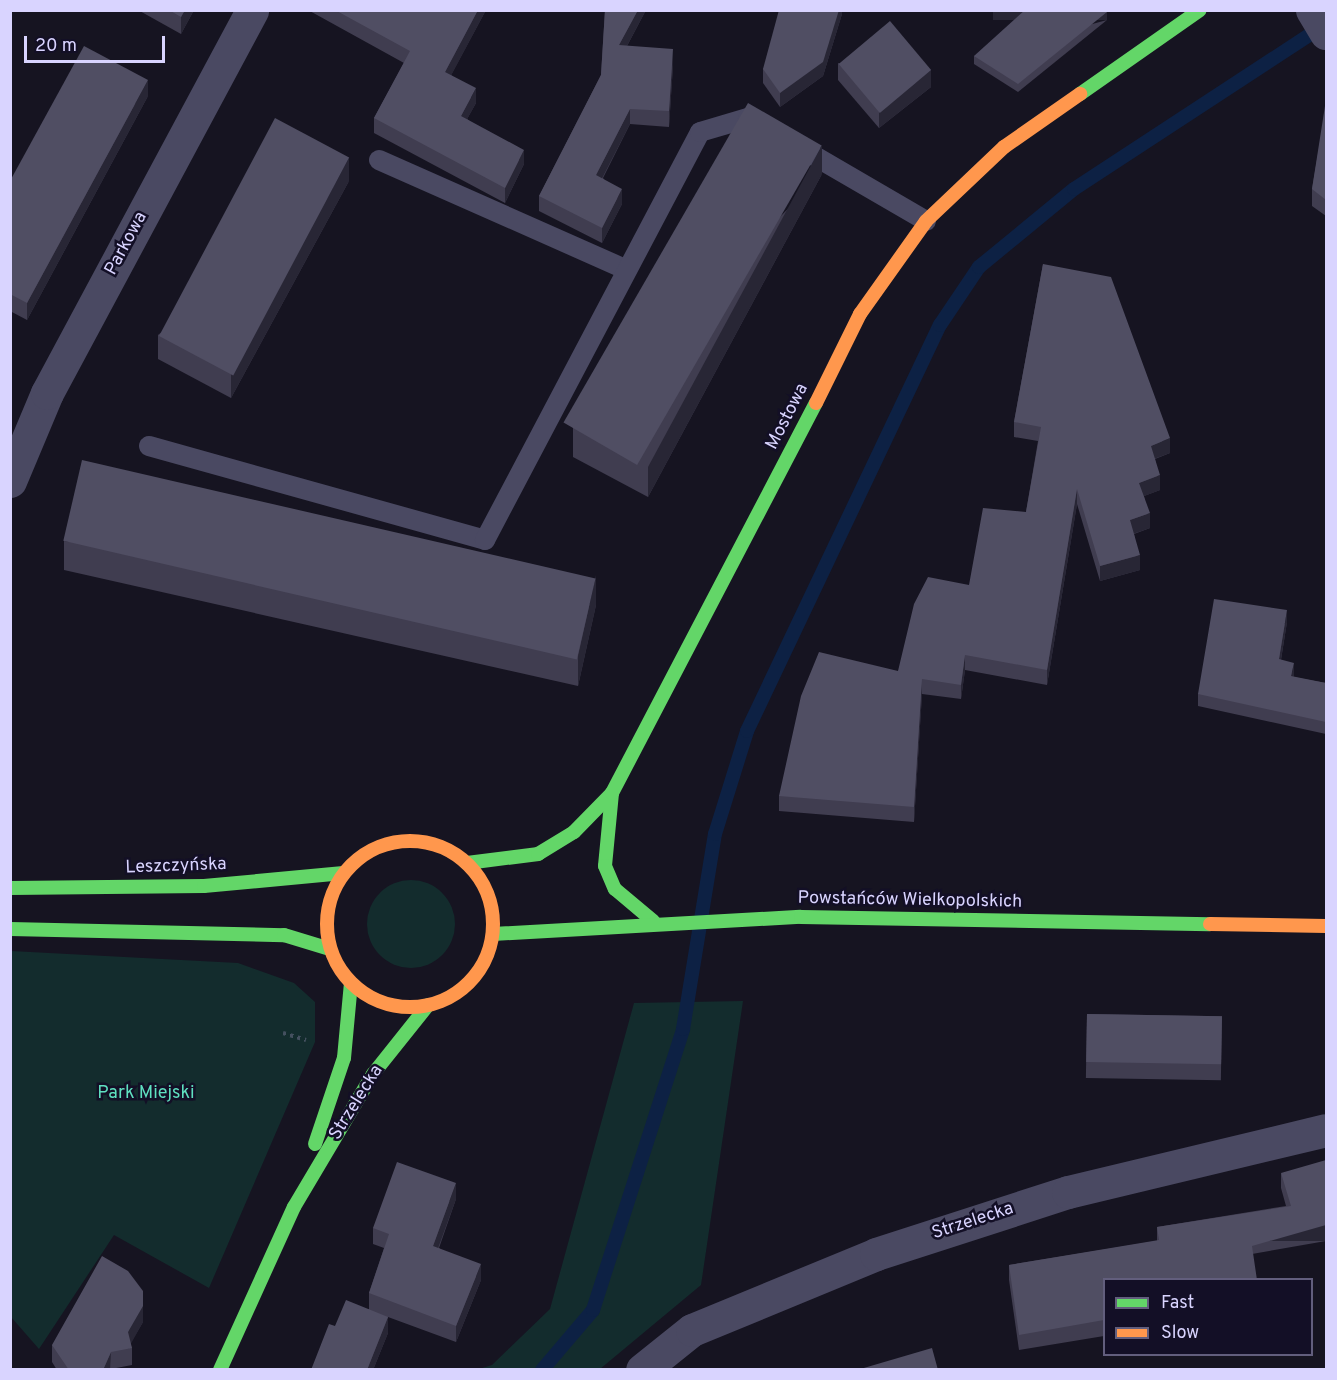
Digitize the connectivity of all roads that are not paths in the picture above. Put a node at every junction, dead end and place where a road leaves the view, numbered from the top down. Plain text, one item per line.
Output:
1 (252, 10) edge
2 (1200, 10) edge
3 (1312, 10) edge
4 (1326, 33) edge
5 (379, 160) dead end
6 (926, 221) junction
7 (627, 270) junction
8 (149, 446) dead end
9 (10, 482) edge
10 (612, 793) junction
11 (467, 863) junction
12 (343, 873) junction
13 (10, 888) edge
14 (653, 921) junction
15 (1326, 926) edge
16 (10, 929) edge
17 (493, 934) junction
18 (330, 949) junction
19 (351, 983) junction
20 (428, 1005) junction
21 (1326, 1130) edge
22 (294, 1207) junction
23 (220, 1370) edge
24 (642, 1370) edge

1 - 9 street, Parkowa
2 - 6 street, Mostowa
3 - 4 street
5 - 7 lane
6 - 7 lane
6 - 10 street, Mostowa
7 - 8 lane
10 - 11 street, Mostowa
10 - 14 street
11 - 12 street
11 - 17 street
12 - 13 street, Leszczyńska
12 - 18 street
14 - 15 street, Powstańców Wielkopolskich
14 - 17 street, Powstańców Wielkopolskich
16 - 18 street
17 - 20 street
18 - 19 street
19 - 20 street
19 - 22 street, Strzelecka
20 - 22 street, Strzelecka
21 - 24 street, Strzelecka
22 - 23 street, Strzelecka

